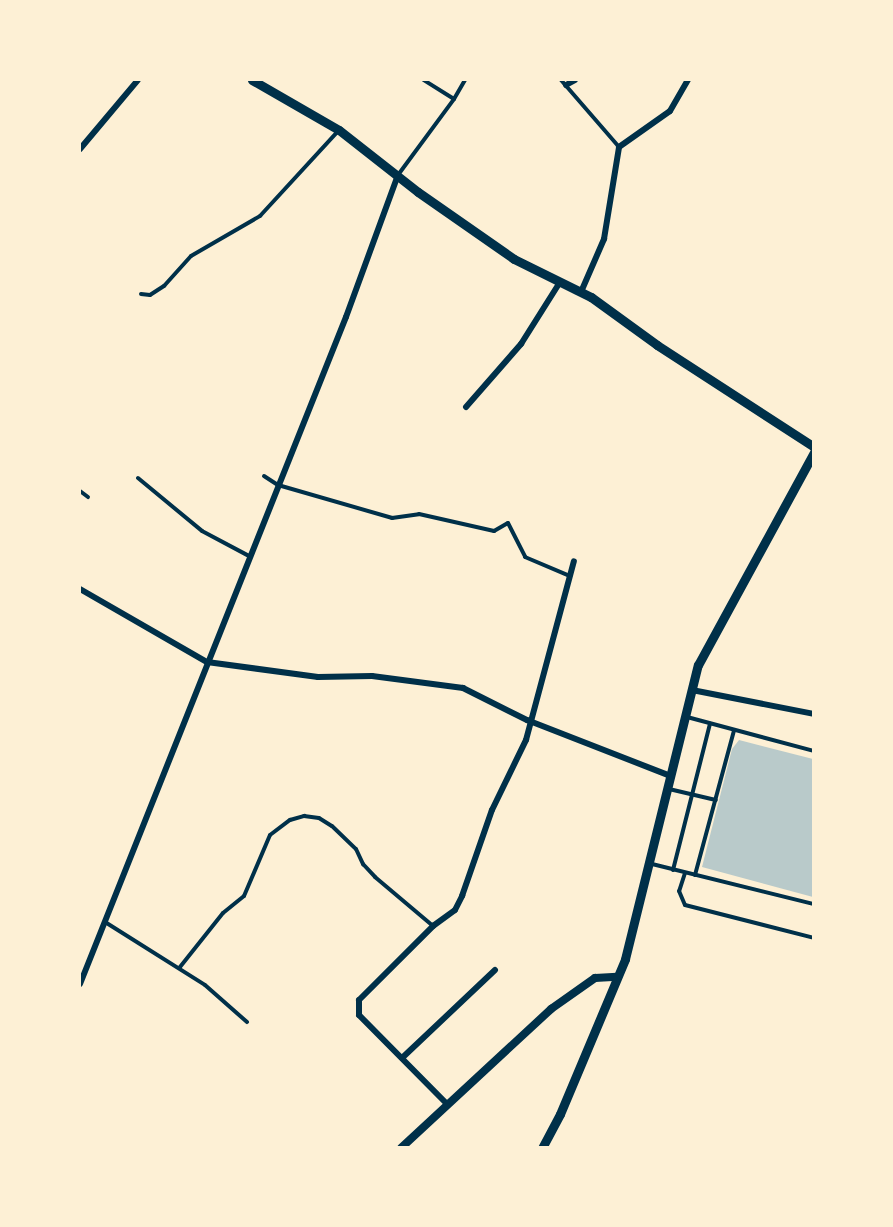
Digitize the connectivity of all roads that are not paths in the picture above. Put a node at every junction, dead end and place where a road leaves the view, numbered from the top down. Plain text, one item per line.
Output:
1 (138, 80) edge
2 (252, 80) edge
3 (424, 80) edge
4 (465, 80) edge
5 (561, 80) edge
6 (575, 80) edge
7 (688, 80) edge
8 (566, 85) junction
9 (454, 99) junction
10 (339, 130) junction
11 (619, 147) junction
12 (80, 149) edge
13 (398, 175) junction
14 (560, 282) junction
15 (581, 292) junction
16 (141, 294) dead end
17 (466, 407) dead end
18 (813, 447) edge
19 (813, 452) edge
20 (264, 476) dead end
21 (138, 478) dead end
22 (278, 485) junction
23 (80, 491) edge
24 (88, 496) dead end
25 (249, 556) junction
26 (574, 561) dead end
27 (570, 576) junction
28 (80, 589) edge
29 (207, 662) junction
30 (692, 690) junction
31 (813, 714) edge
32 (684, 717) junction
33 (532, 722) junction
34 (710, 724) junction
35 (734, 730) junction
36 (813, 751) edge
37 (668, 775) junction
38 (665, 788) junction
39 (692, 794) junction
40 (716, 800) junction
41 (648, 863) junction
42 (673, 870) junction
43 (685, 872) junction
44 (695, 875) junction
45 (813, 904) edge
46 (105, 922) junction
47 (433, 926) junction
48 (813, 938) edge
49 (180, 968) junction
50 (495, 970) dead end
51 (617, 977) junction
52 (80, 984) edge
53 (247, 1022) dead end
54 (402, 1058) junction
55 (447, 1104) junction
56 (401, 1148) edge
57 (542, 1148) edge

1 - 12 street
2 - 10 main road
3 - 9 lane
4 - 9 lane
5 - 8 lane
6 - 8 street
7 - 11 street
8 - 11 lane
9 - 13 lane
10 - 13 main road
10 - 16 lane
11 - 15 street
13 - 14 main road
13 - 22 street
14 - 15 main road
14 - 17 street
15 - 18 main road
19 - 30 main road
20 - 22 lane
21 - 25 lane
22 - 25 street
22 - 27 lane
23 - 24 lane
25 - 29 street
26 - 27 street
27 - 33 street
28 - 29 street
29 - 33 street
29 - 46 street
30 - 31 street
30 - 32 main road
32 - 34 lane
32 - 37 main road
33 - 37 street
33 - 47 street
34 - 35 lane
34 - 39 lane
35 - 36 lane
35 - 40 lane
37 - 38 main road
38 - 39 lane
38 - 41 main road
39 - 40 lane
39 - 42 lane
40 - 44 lane
41 - 42 lane
41 - 51 main road
42 - 43 lane
43 - 44 lane
43 - 48 lane
44 - 45 lane
46 - 49 lane
46 - 52 street
47 - 49 lane
47 - 54 street
49 - 53 lane
50 - 54 street
51 - 55 street
51 - 57 main road
54 - 55 street
55 - 56 street

